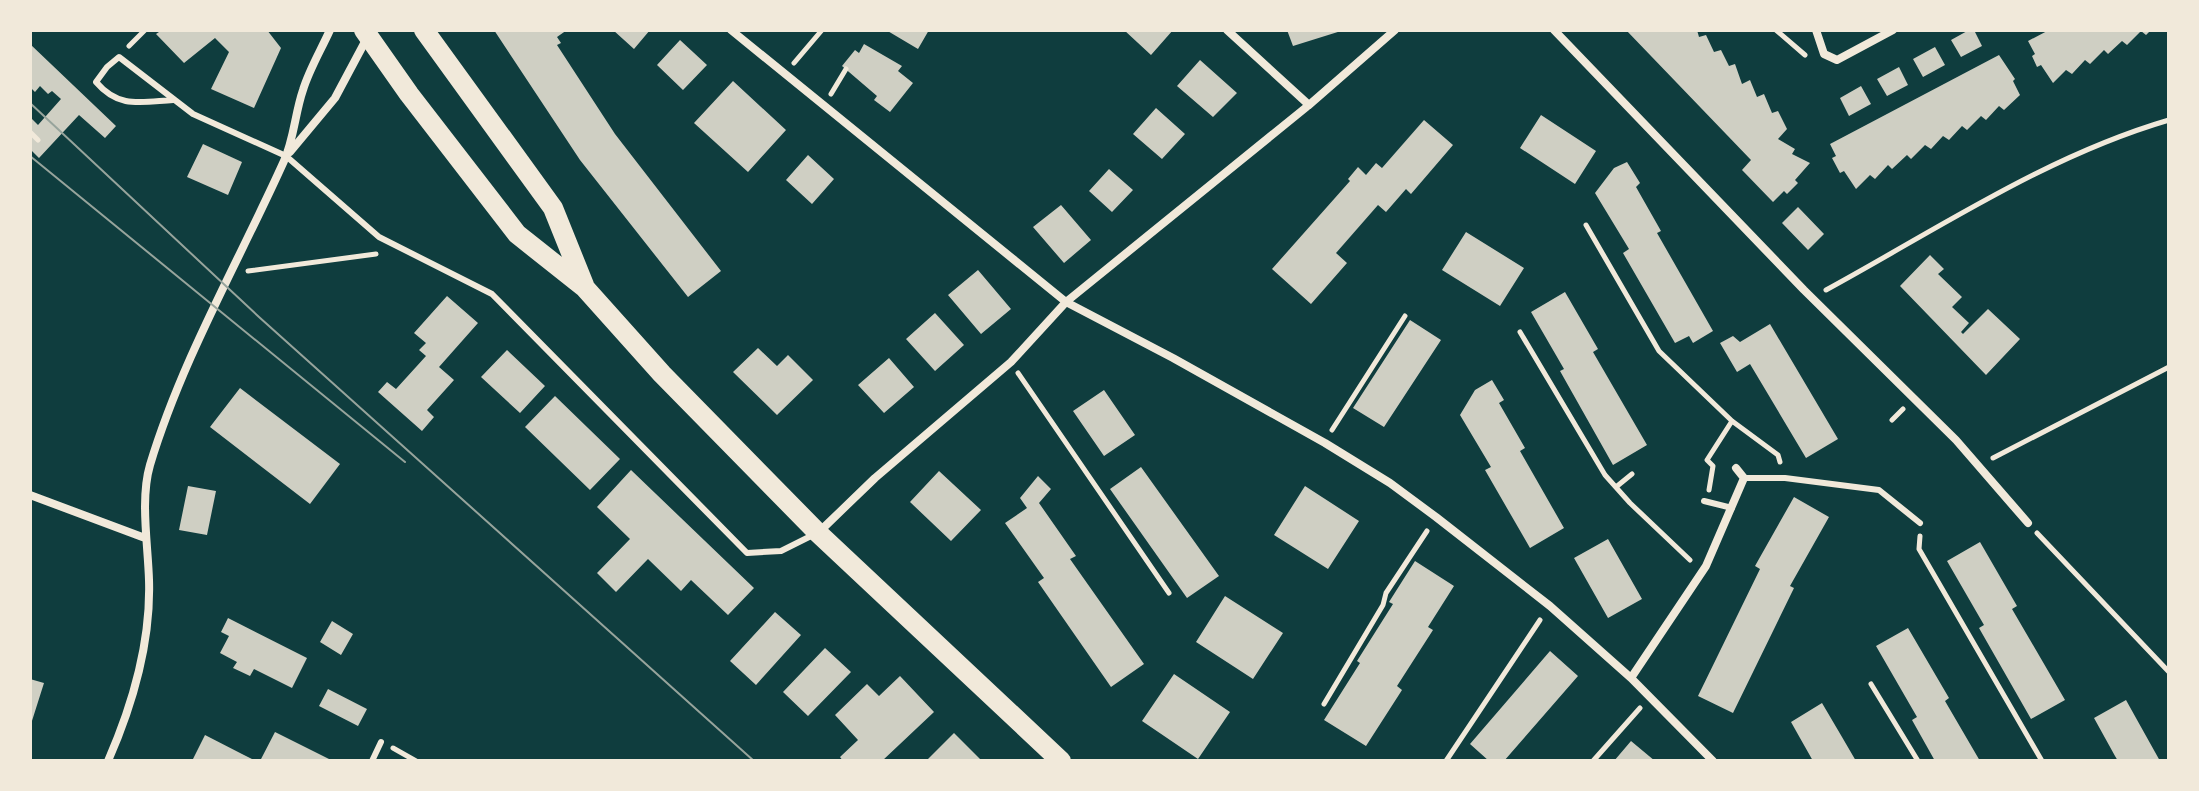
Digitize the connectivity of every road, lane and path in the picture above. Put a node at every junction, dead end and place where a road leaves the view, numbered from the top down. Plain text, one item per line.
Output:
1 (330, 30) edge
2 (424, 30) edge
3 (731, 30) edge
4 (822, 30) edge
5 (1227, 30) edge
6 (1395, 30) edge
7 (1554, 30) edge
8 (1776, 30) edge
9 (1816, 30) edge
10 (1893, 30) edge
11 (366, 33) edge
12 (1824, 54) junction
13 (846, 69) dead end
14 (785, 73) junction
15 (842, 75) dead end
16 (173, 100) junction
17 (1309, 105) junction
18 (2169, 120) edge
19 (30, 132) edge
20 (38, 140) dead end
21 (286, 156) junction
22 (1586, 225) dead end
23 (405, 250) junction
24 (232, 273) junction
25 (585, 288) junction
26 (1811, 298) junction
27 (1066, 302) junction
28 (1405, 316) dead end
29 (1520, 332) dead end
30 (1011, 362) junction
31 (2169, 367) edge
32 (1338, 421) dead end
33 (1978, 466) junction
34 (1736, 468) dead end
35 (1632, 474) dead end
36 (1744, 478) junction
37 (1785, 478) junction
38 (1616, 487) junction
39 (30, 495) edge
40 (1704, 501) dead end
41 (1732, 508) junction
42 (1436, 517) junction
43 (1920, 523) dead end
44 (2028, 523) joint
45 (818, 533) junction
46 (145, 538) junction
47 (1919, 549) dead end
48 (1706, 566) junction
49 (1169, 593) dead end
50 (1550, 606) junction
51 (2169, 672) edge
52 (1631, 678) junction
53 (1871, 684) dead end
54 (1651, 698) junction
55 (1324, 704) dead end
56 (381, 742) joint
57 (108, 761) edge
58 (372, 761) edge
59 (416, 761) edge
60 (1061, 761) edge
61 (1446, 761) edge
62 (1593, 761) edge
63 (1713, 761) edge
64 (1918, 761) edge
65 (2042, 761) edge

1 - 21 street
2 - 25 main road
3 - 14 street
4 - 14 path
5 - 17 street
6 - 17 street
7 - 26 street
8 - 12 path
9 - 12 street
10 - 12 street
11 - 21 street
11 - 25 main road
13 - 15 path
14 - 27 street
16 - 16 lane
16 - 21 lane
17 - 27 street
18 - 26 path
19 - 20 path
21 - 23 lane
21 - 24 street
22 - 37 path
23 - 24 path
23 - 45 lane
24 - 46 street
25 - 45 main road
26 - 33 street
27 - 30 street
27 - 42 street
28 - 32 path
29 - 38 path
30 - 45 street
30 - 49 path
31 - 33 path
33 - 44 street
34 - 36 street
35 - 38 path
36 - 37 lane
36 - 41 street
37 - 43 lane
38 - 48 path
39 - 46 street
40 - 41 lane
41 - 48 street
42 - 50 street
42 - 55 path
44 - 51 path
45 - 60 main road
46 - 57 street
47 - 65 path
48 - 52 street
50 - 52 street
50 - 61 path
52 - 54 street
53 - 64 path
54 - 62 path
54 - 63 street
56 - 58 lane
56 - 59 path

